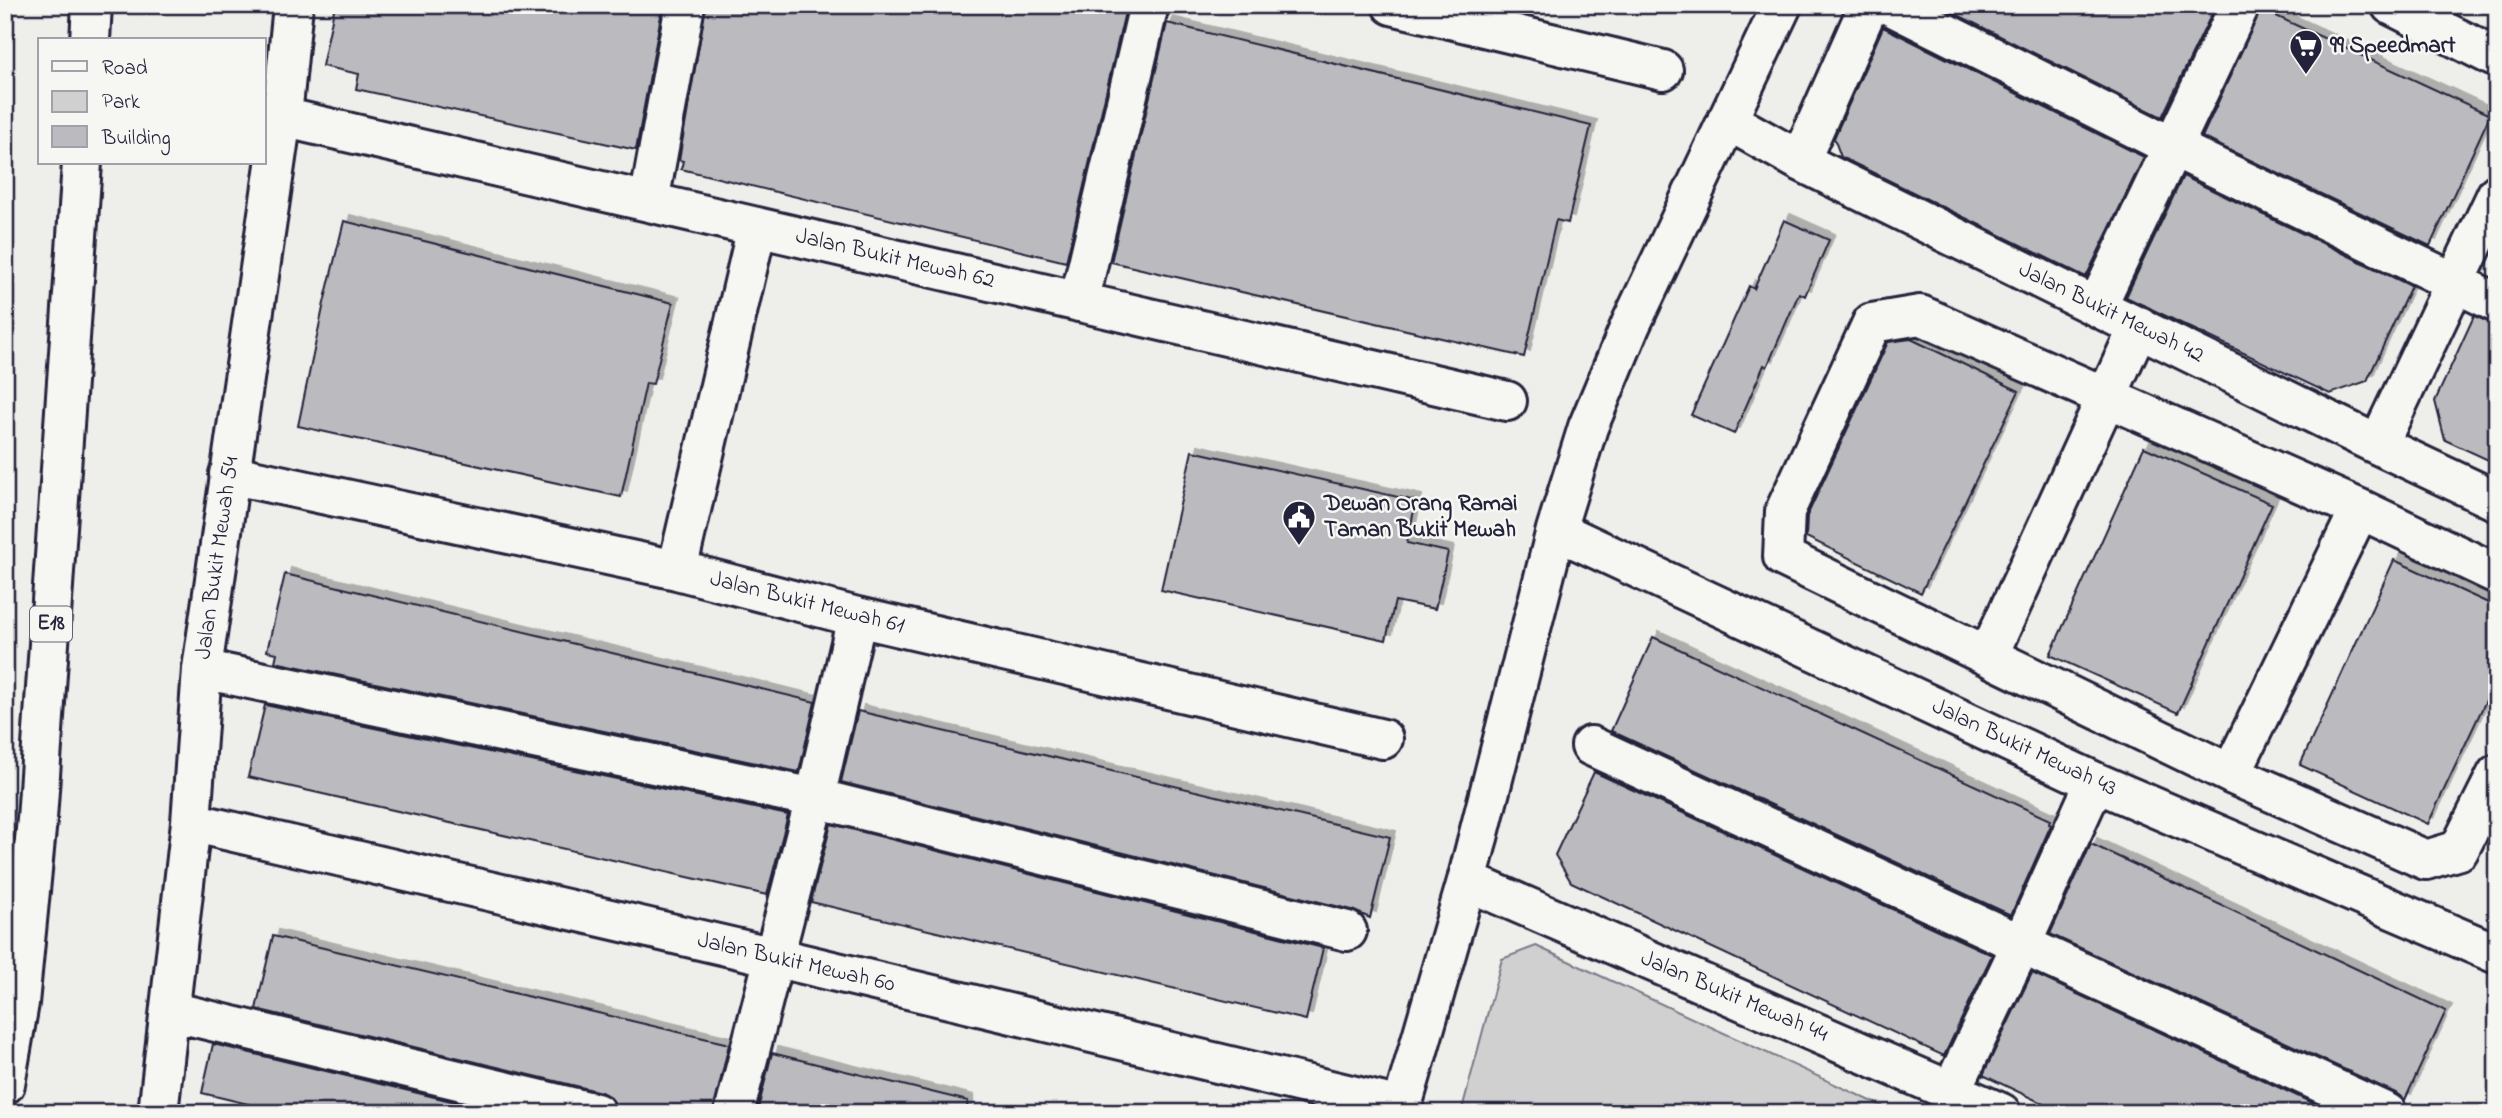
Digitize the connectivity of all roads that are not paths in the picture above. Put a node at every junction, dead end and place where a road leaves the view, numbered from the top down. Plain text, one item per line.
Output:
1 (92, 5) edge
2 (293, 5) edge
3 (685, 5) edge
4 (1149, 5) edge
5 (1392, 5) edge
6 (1782, 5) edge
7 (1868, 5) edge
8 (1889, 5) edge
9 (2240, 5) edge
10 (2391, 5) edge
11 (90, 38) edge
12 (2497, 58) edge
13 (1663, 70) dead end
14 (282, 117) junction
15 (1727, 120) junction
16 (2171, 146) junction
17 (1800, 161) junction
18 (82, 164) edge
19 (2497, 194) edge
20 (649, 202) junction
21 (757, 227) junction
22 (2456, 283) junction
23 (1079, 302) junction
24 (2497, 303) edge
25 (2097, 306) junction
26 (2139, 326) junction
27 (2108, 396) junction
28 (1507, 401) dead end
29 (2378, 445) junction
30 (229, 474) junction
31 (2497, 501) edge
32 (2360, 509) junction
33 (1556, 530) junction
34 (677, 570) junction
35 (2497, 575) edge
36 (857, 617) junction
37 (1988, 656) junction
38 (202, 669) junction
39 (1383, 739) dead end
40 (1591, 746) dead end
41 (2231, 774) junction
42 (2497, 774) edge
43 (2095, 782) junction
44 (815, 797) junction
45 (191, 822) junction
46 (1468, 881) junction
47 (1347, 931) dead end
48 (2022, 943) junction
49 (2497, 954) edge
50 (774, 957) junction
51 (170, 1011) junction
52 (5, 1084) edge
53 (1952, 1090) junction
54 (1401, 1110) edge
55 (158, 1113) edge
56 (596, 1113) edge
57 (734, 1113) edge
58 (2001, 1113) edge
59 (2387, 1113) edge

1 - 11 main road
2 - 14 main road, Jalan Bukit Mewah 54
3 - 20 main road
4 - 23 main road
5 - 13 main road
6 - 15 main road
7 - 17 main road
8 - 16 main road
9 - 16 main road
10 - 12 main road
14 - 20 main road, Jalan Bukit Mewah 62
14 - 30 main road, Jalan Bukit Mewah 54
15 - 17 main road, Jalan Bukit Mewah 42
15 - 33 main road
16 - 22 main road
16 - 25 main road
17 - 25 main road, Jalan Bukit Mewah 42
18 - 52 main road, E18
19 - 22 main road
20 - 21 main road, Jalan Bukit Mewah 62
21 - 23 main road, Jalan Bukit Mewah 62
21 - 34 main road
22 - 24 main road
22 - 29 main road
23 - 28 main road, Jalan Bukit Mewah 62
25 - 26 main road, Jalan Bukit Mewah 42
26 - 27 main road
26 - 29 main road, Jalan Bukit Mewah 42
27 - 32 main road
27 - 37 main road
27 - 37 main road
29 - 31 main road, Jalan Bukit Mewah 42
30 - 34 main road, Jalan Bukit Mewah 61
30 - 38 main road, Jalan Bukit Mewah 54
32 - 35 main road
32 - 41 main road
33 - 43 main road, Jalan Bukit Mewah 43
33 - 46 main road
34 - 36 main road, Jalan Bukit Mewah 61
36 - 39 main road, Jalan Bukit Mewah 61
36 - 44 main road
37 - 41 main road
38 - 44 main road
38 - 45 main road, Jalan Bukit Mewah 54
40 - 48 main road
41 - 42 main road
43 - 48 main road
43 - 49 main road, Jalan Bukit Mewah 43
44 - 47 main road
44 - 50 main road
45 - 50 main road, Jalan Bukit Mewah 60
45 - 51 main road, Jalan Bukit Mewah 54
46 - 53 main road, Jalan Bukit Mewah 44
46 - 54 main road
48 - 53 main road
48 - 59 main road
50 - 54 main road, Jalan Bukit Mewah 60
50 - 57 main road
51 - 55 main road, Jalan Bukit Mewah 54
51 - 56 main road
53 - 58 main road, Jalan Bukit Mewah 44

